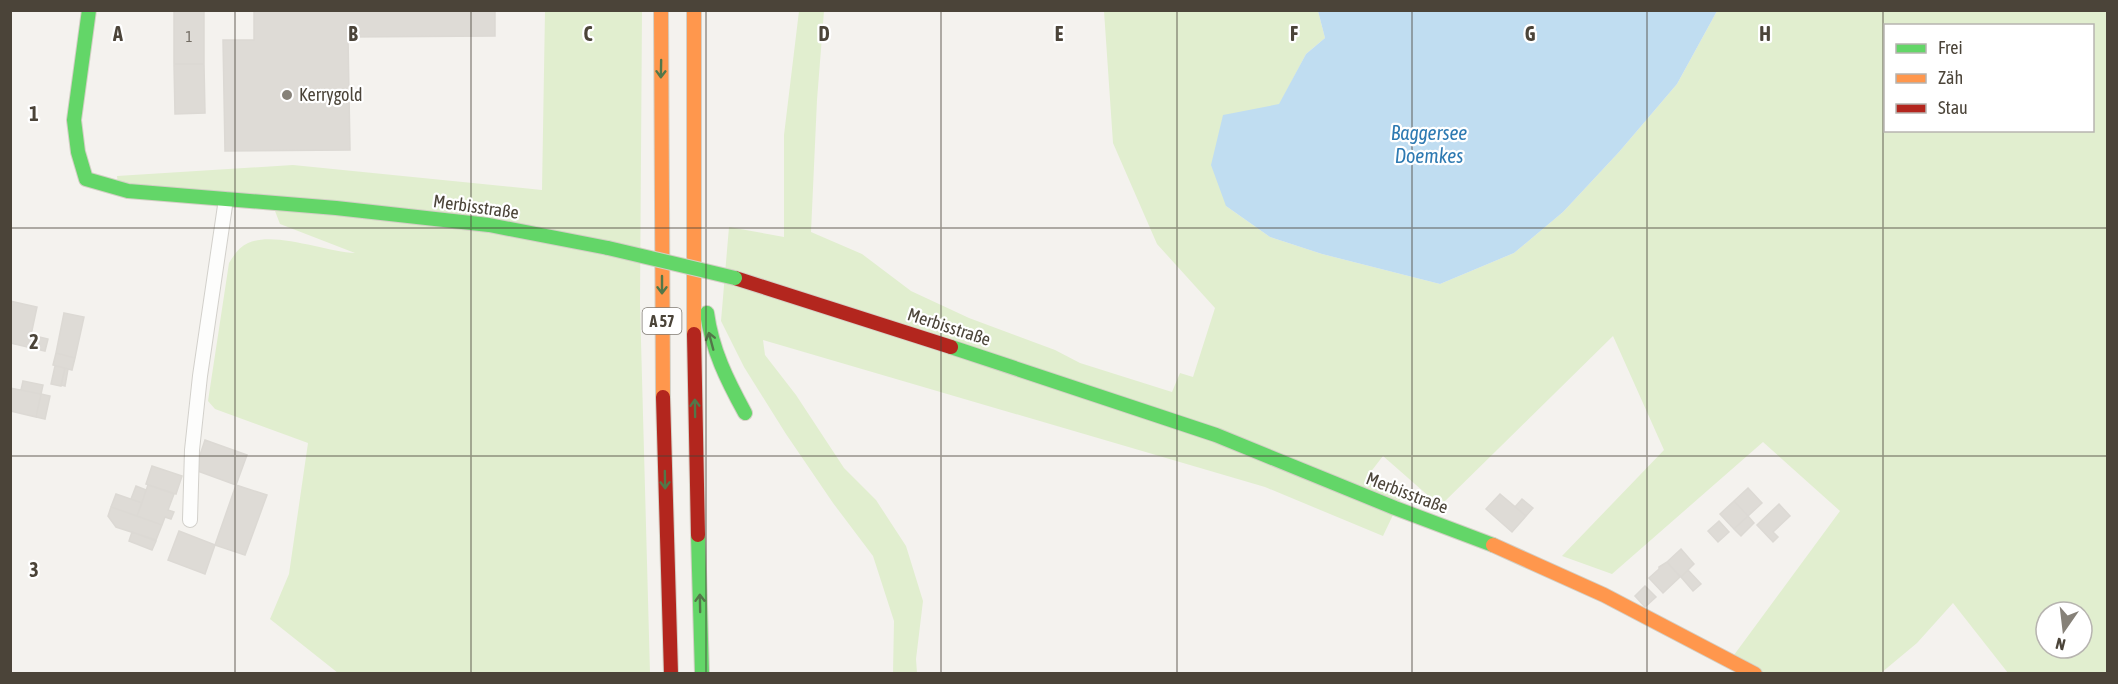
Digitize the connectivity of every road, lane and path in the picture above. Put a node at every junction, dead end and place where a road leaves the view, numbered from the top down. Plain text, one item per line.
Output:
1 (89, 10) edge
2 (662, 10) edge
3 (694, 10) edge
4 (696, 166) junction
5 (226, 199) junction
6 (745, 413) dead end
7 (190, 520) dead end
8 (670, 674) edge
9 (702, 674) edge
10 (1755, 674) edge

1 - 5 main road, Merbisstraße
2 -> 8 main road, A 57
3 - 4 main road, A 57
6 -> 4 main road
9 -> 4 main road, A 57
5 - 7 street
5 - 10 main road, Merbisstraße, bridge

